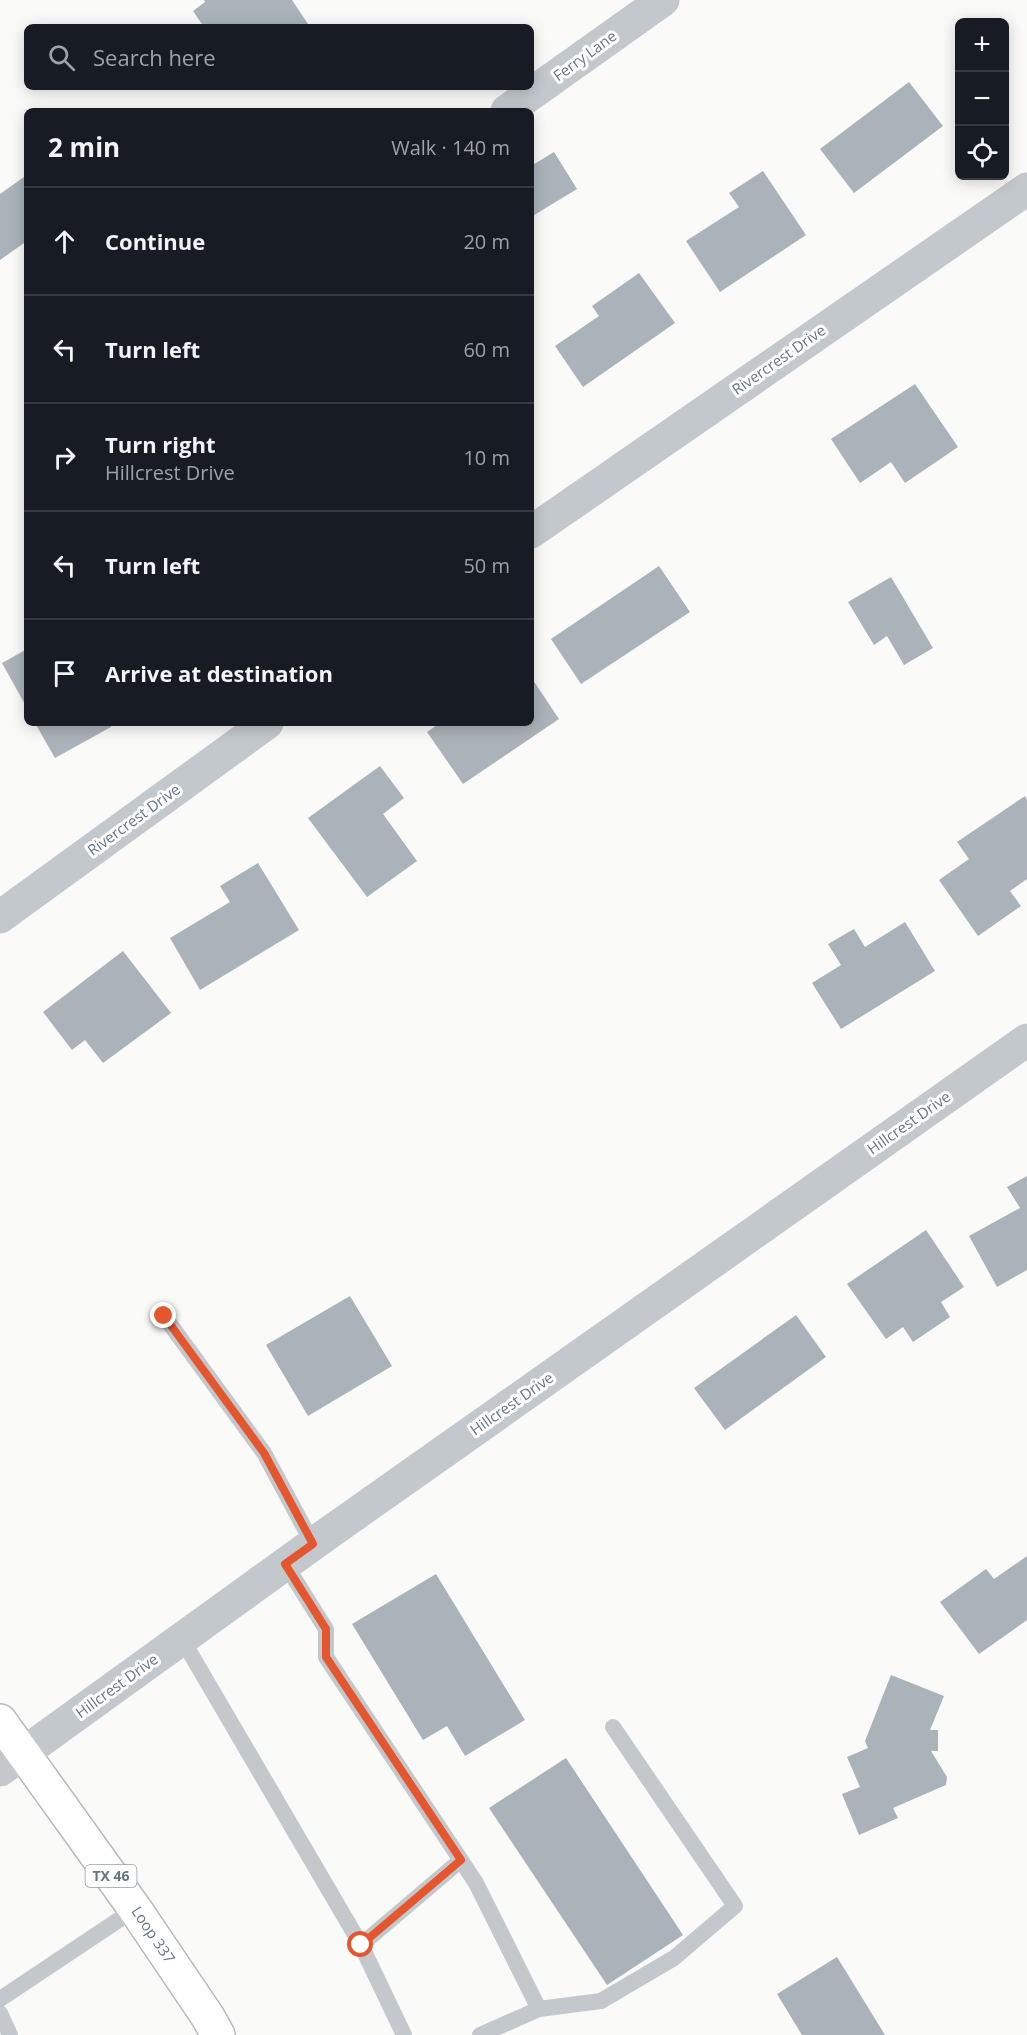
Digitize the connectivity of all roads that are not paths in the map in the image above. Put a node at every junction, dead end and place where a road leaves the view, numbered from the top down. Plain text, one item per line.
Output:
1 (663, 0) edge
2 (511, 108) edge
3 (1027, 189) edge
4 (534, 530) edge
5 (263, 726) edge
6 (0, 916) edge
7 (1027, 1040) edge
8 (164, 1316) dead end
9 (313, 1544) junction
10 (285, 1564) junction
11 (182, 1639) junction
12 (0, 1721) edge
13 (613, 1727) dead end
14 (11, 1762) edge
15 (461, 1860) junction
16 (135, 1909) junction
17 (361, 1945) junction
18 (0, 2000) edge
19 (539, 2009) junction
20 (0, 2013) edge
21 (10, 2035) edge
22 (218, 2035) edge
23 (404, 2035) edge
24 (480, 2035) edge

1 - 2 street, Ferry Lane
3 - 4 street, Rivercrest Drive
5 - 6 street, Rivercrest Drive
7 - 9 street, Hillcrest Drive
8 - 9 lane
9 - 10 street, Hillcrest Drive
10 - 11 street, Hillcrest Drive
10 - 15 lane
11 - 14 street, Hillcrest Drive
11 - 17 lane
12 - 14 main road, Loop 337 / TX 46
13 - 19 lane
14 - 16 main road, Loop 337 / TX 46
15 - 17 lane
15 - 19 lane
16 - 18 lane
16 - 22 main road, Loop 337 / TX 46
17 - 23 lane
19 - 24 lane
20 - 21 lane

